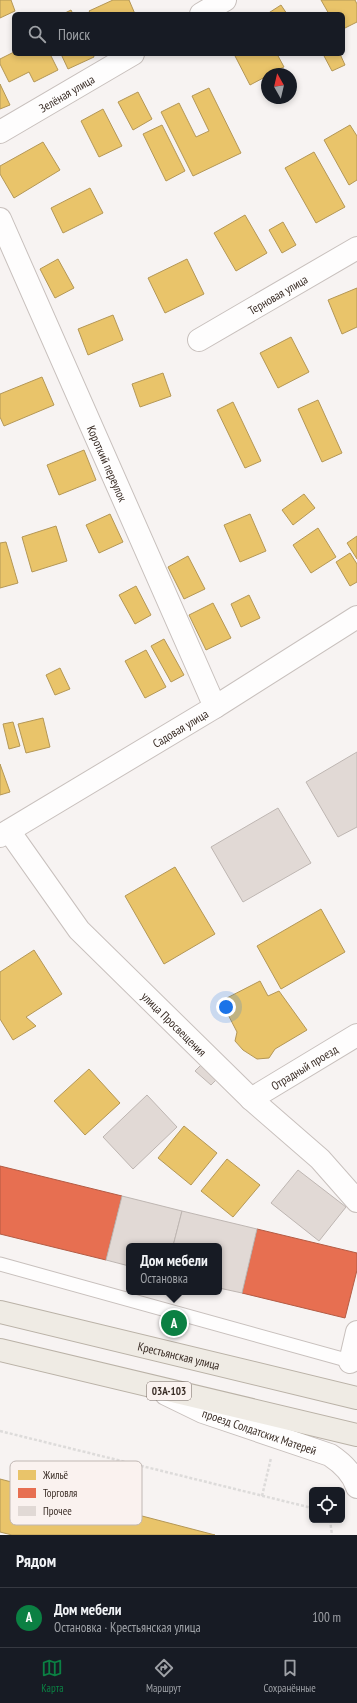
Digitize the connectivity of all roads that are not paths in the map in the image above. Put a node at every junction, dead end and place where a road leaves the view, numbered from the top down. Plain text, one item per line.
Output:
1 (225, 0) edge
2 (204, 12) edge
3 (130, 56) edge
4 (0, 132) edge
5 (0, 220) edge
6 (357, 248) edge
7 (199, 340) dead end
8 (357, 617) edge
9 (215, 707) junction
10 (4, 833) edge
11 (357, 1034) edge
12 (251, 1099) junction
13 (357, 1201) edge
14 (0, 1264) edge
15 (2, 1312) edge
16 (357, 1332) edge
17 (0, 1350) edge
18 (353, 1363) edge
19 (152, 1387) junction
20 (357, 1398) edge
21 (357, 1435) edge
22 (357, 1487) edge

1 - 2 street
3 - 4 street, Зелёная улица
5 - 9 street, Короткий переулок
6 - 7 street, Терновая улица
8 - 9 street, Садовая улица
9 - 10 street, Садовая улица
10 - 12 street, улица Просвещения
11 - 12 street, Отрадный проезд
12 - 13 street, улица Просвещения
14 - 18 lane
15 - 20 main road, Крестьянская улица
16 - 18 street
17 - 19 main road, 03А-103
19 - 21 main road, 03А-103
19 - 22 street, проезд Солдатских Матерей

